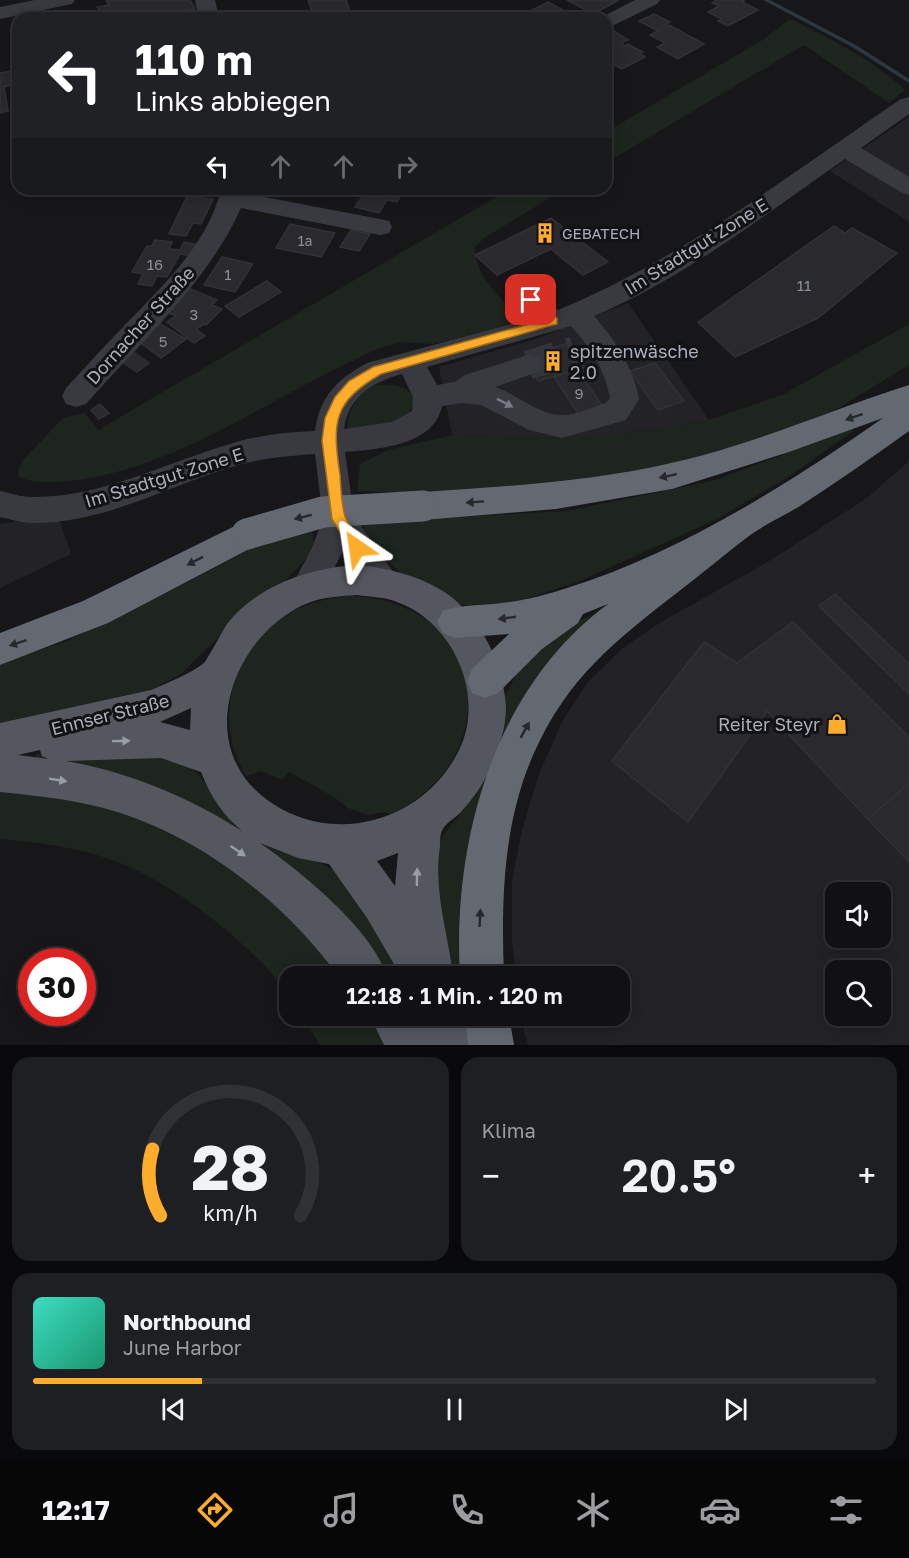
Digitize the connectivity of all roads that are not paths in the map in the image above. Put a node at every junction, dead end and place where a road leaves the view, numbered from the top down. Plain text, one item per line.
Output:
1 (65, 0) edge
2 (650, 0) edge
3 (0, 13) edge
4 (612, 20) edge
5 (909, 104) edge
6 (844, 148) junction
7 (909, 187) edge
8 (232, 195) edge
9 (236, 195) edge
10 (380, 227) dead end
11 (531, 300) dead end
12 (564, 317) junction
13 (409, 362) junction
14 (528, 365) tunnel mouth
15 (462, 392) junction
16 (76, 396) dead end
17 (909, 396) edge
18 (428, 398) junction
19 (909, 415) edge
20 (328, 441) junction
21 (0, 504) edge
22 (339, 519) junction
23 (734, 530) junction
24 (382, 583) junction
25 (306, 589) junction
26 (584, 599) junction
27 (455, 622) junction
28 (0, 649) edge
29 (216, 675) junction
30 (485, 681) junction
31 (0, 742) edge
32 (214, 759) junction
33 (0, 773) edge
34 (424, 819) junction
35 (340, 846) junction
36 (357, 966) edge
37 (419, 966) edge
38 (429, 966) edge
39 (481, 966) edge
40 (398, 1026) edge
41 (446, 1026) edge
42 (488, 1026) edge
43 (410, 1045) edge
44 (453, 1045) edge
45 (491, 1045) edge

1 - 3 street
2 - 4 street
5 - 6 street, Im Stadtgut Zone E
6 - 7 street
6 - 12 street, Im Stadtgut Zone E
8 - 16 street, Dornacher Straße
9 - 10 street
11 - 12 street
12 - 13 street, Im Stadtgut Zone E
15 -> 12 street
13 - 18 street
13 - 20 street, Im Stadtgut Zone E
14 - 15 street
15 - 18 street
17 -> 28 highway, bridge
18 - 20 street
19 - 23 highway
20 - 21 street, Im Stadtgut Zone E
20 - 22 street, Im Stadtgut Zone E
22 - 24 street, Im Stadtgut Zone E
22 - 25 street, Im Stadtgut Zone E
23 - 26 highway
39 -> 23 highway
24 - 25 main road
24 - 27 main road
25 - 29 main road
26 -> 27 highway
26 - 30 highway
27 - 30 main road
29 - 31 main road, Ennser Straße
29 - 32 main road
30 - 34 main road
31 -> 32 main road, Ennser Straße
32 - 35 main road
33 -> 36 main road
34 - 35 main road
38 -> 34 main road
35 - 37 main road
40 - 43 main road
41 - 44 main road
42 - 45 highway

